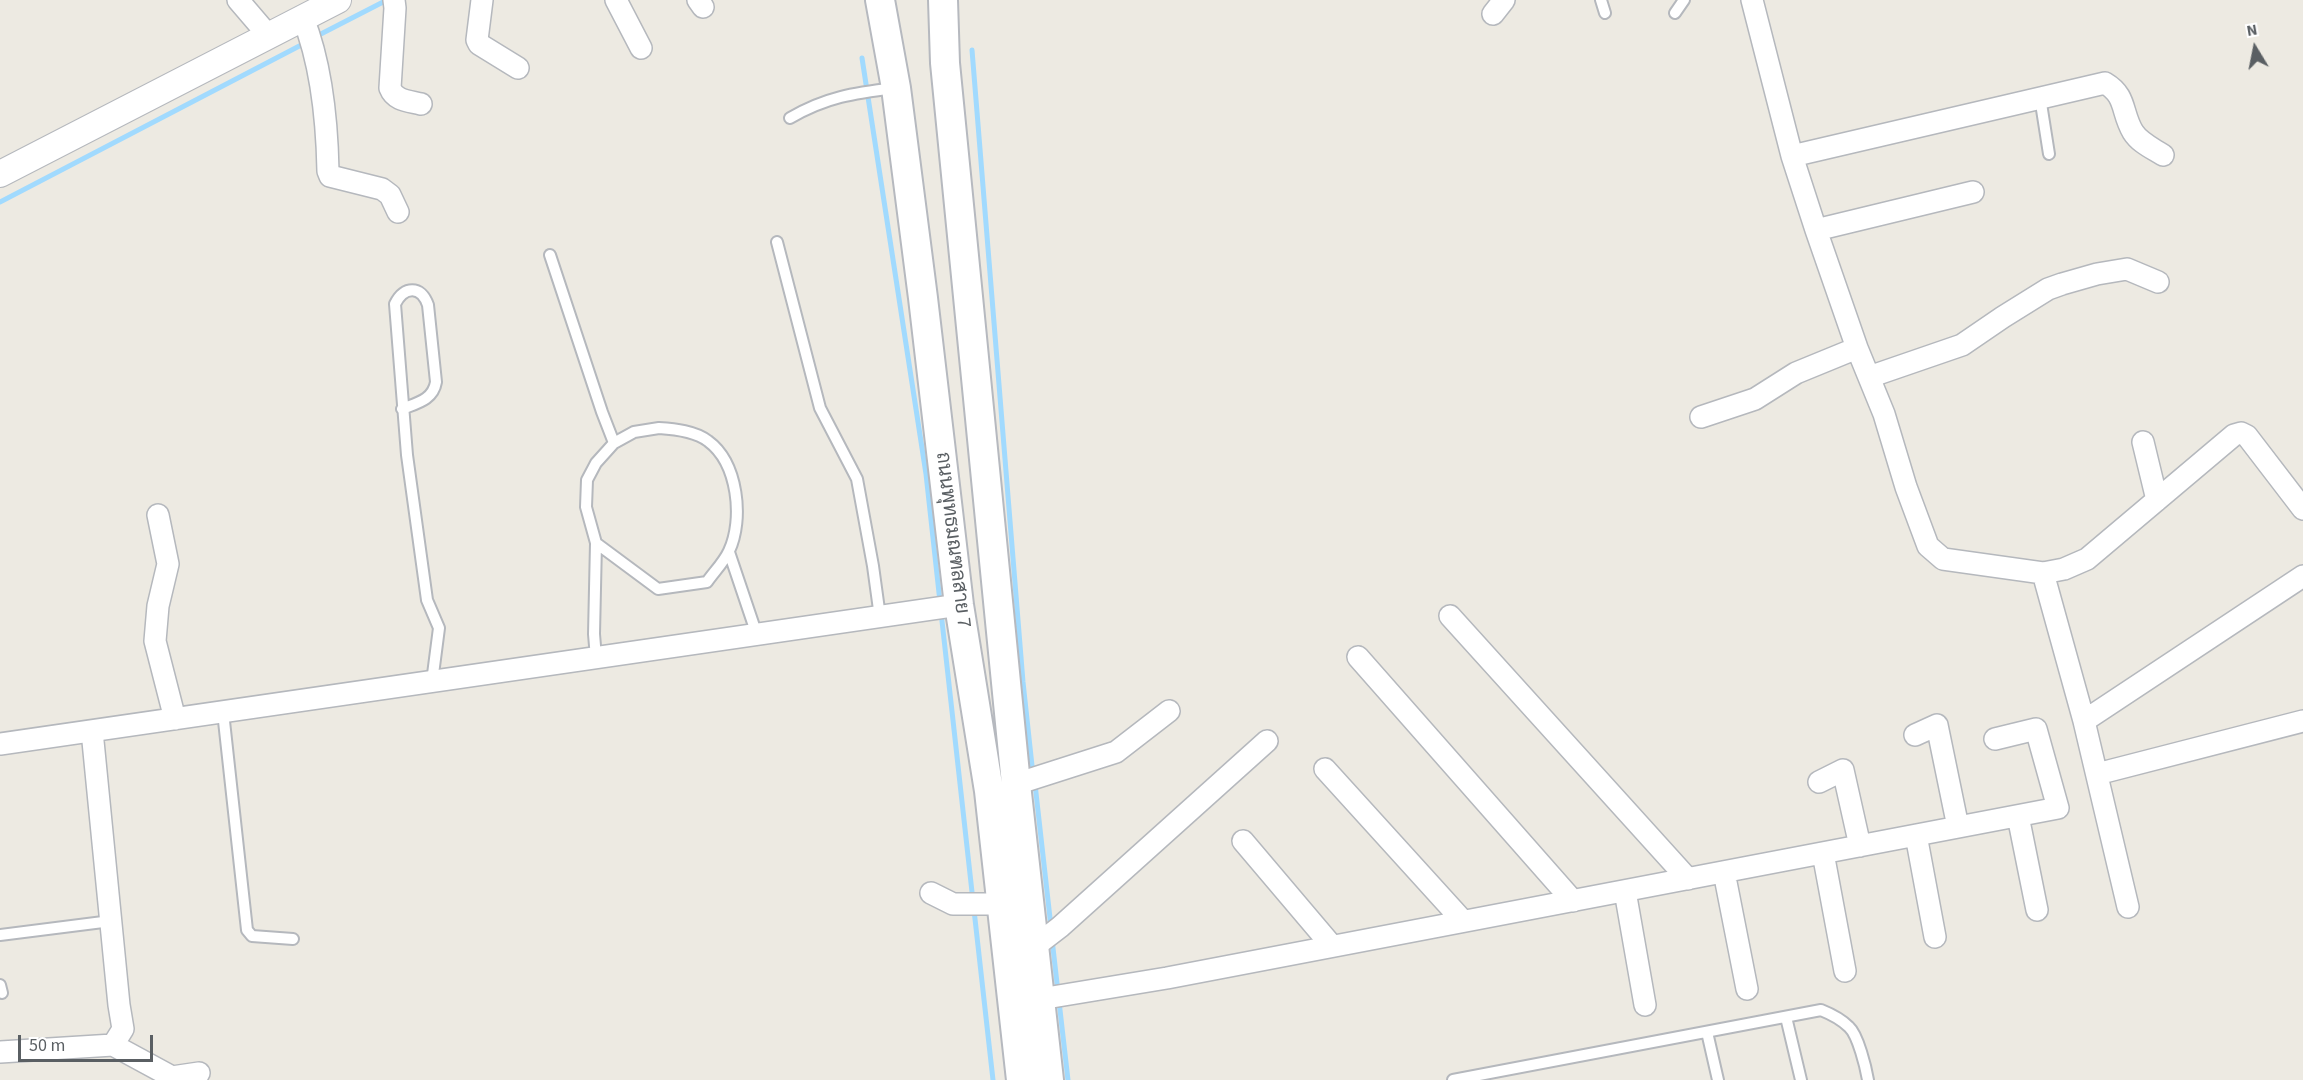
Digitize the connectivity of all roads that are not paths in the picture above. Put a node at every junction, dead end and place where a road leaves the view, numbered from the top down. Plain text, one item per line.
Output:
1 (238, 0) edge
2 (338, 0) edge
3 (482, 0) edge
4 (616, 0) edge
5 (880, 0) edge
6 (942, 0) edge
7 (1601, 0) edge
8 (1684, 0) edge
9 (1752, 0) edge
10 (394, 4) edge
11 (1605, 13) dead end
12 (1675, 13) dead end
13 (306, 23) junction
14 (268, 35) junction
15 (641, 48) dead end
16 (518, 68) dead end
17 (896, 88) junction
18 (2040, 98) junction
19 (421, 104) dead end
20 (790, 118) dead end
21 (2049, 154) dead end
22 (2163, 155) dead end
23 (1792, 156) junction
24 (0, 174) edge
25 (1974, 192) dead end
26 (398, 212) dead end
27 (1816, 230) junction
28 (777, 242) dead end
29 (550, 255) dead end
30 (2158, 282) dead end
31 (1857, 348) junction
32 (1869, 377) junction
33 (402, 409) junction
34 (1701, 417) dead end
35 (2143, 442) dead end
36 (614, 443) junction
37 (2157, 500) junction
38 (2303, 509) edge
39 (158, 515) dead end
40 (596, 543) junction
41 (729, 552) junction
42 (2043, 573) junction
43 (2303, 576) edge
44 (947, 607) junction
45 (1450, 616) dead end
46 (880, 617) junction
47 (757, 635) junction
48 (1358, 657) dead end
49 (596, 658) junction
50 (432, 682) junction
51 (1169, 711) dead end
52 (223, 712) junction
53 (175, 719) junction
54 (2084, 721) junction
55 (2303, 721) edge
56 (92, 731) junction
57 (1915, 735) dead end
58 (1995, 739) dead end
59 (1267, 741) dead end
60 (0, 744) edge
61 (1325, 769) dead end
62 (2097, 774) junction
63 (1819, 782) dead end
64 (1019, 784) junction
65 (2018, 816) junction
66 (1958, 827) junction
67 (1916, 835) junction
68 (1243, 842) dead end
69 (1860, 846) junction
70 (1823, 853) junction
71 (1725, 872) junction
72 (1688, 879) junction
73 (1625, 891) junction
74 (931, 894) dead end
75 (1573, 901) junction
76 (991, 903) junction
77 (2128, 907) dead end
78 (2037, 910) dead end
79 (111, 921) junction
80 (1463, 921) junction
81 (0, 935) edge
82 (1935, 937) dead end
83 (292, 939) dead end
84 (1045, 939) junction
85 (1332, 946) junction
86 (1845, 971) dead end
87 (1747, 989) dead end
88 (1042, 999) junction
89 (1645, 1005) dead end
90 (1786, 1017) junction
91 (1707, 1032) junction
92 (113, 1045) junction
93 (0, 1052) edge
94 (200, 1073) dead end
95 (1021, 1080) edge
96 (1049, 1080) edge
97 (1453, 1080) edge
98 (1718, 1080) edge
99 (1801, 1080) edge
100 (1868, 1080) edge

1 - 14 street
2 - 13 street
3 - 16 street
4 - 15 street
5 - 17 main road, ถนนพุทธมณฑลสาย 7
6 - 64 main road, ถนนพุทธมณฑลสาย 7
7 - 11 lane
8 - 12 lane
9 - 23 street
10 - 19 street
13 - 14 street
13 - 26 street
14 - 24 street
17 - 20 lane
17 - 44 main road, ถนนพุทธมณฑลสาย 7
18 - 21 lane
18 - 22 street
18 - 23 street
23 - 27 street
25 - 27 street
27 - 31 street
28 - 46 lane
29 - 36 lane
30 - 32 street
31 - 32 street
31 - 34 street
32 - 42 street
33 - 33 lane
33 - 50 lane
35 - 37 street
36 - 40 lane
36 - 41 lane
37 - 38 street
37 - 42 street
39 - 53 street
40 - 41 lane
40 - 49 lane
41 - 47 lane
42 - 54 street
43 - 54 street
44 - 46 street
44 - 76 main road, ถนนพุทธมณฑลสาย 7
45 - 72 street
46 - 47 street
47 - 49 street
48 - 75 street
49 - 50 street
50 - 52 street
51 - 64 street
52 - 53 street
52 - 83 lane
53 - 56 street
54 - 62 street
55 - 62 street
56 - 60 street
56 - 79 street
57 - 66 street
58 - 65 street
59 - 84 street
61 - 80 street
62 - 77 street
63 - 69 street
64 - 84 main road, ถนนพุทธมณฑลสาย 7
65 - 66 street
65 - 78 street
66 - 67 street
67 - 69 street
67 - 82 street
68 - 85 street
69 - 70 street
70 - 71 street
70 - 86 street
71 - 72 street
71 - 87 street
72 - 73 street
73 - 75 street
73 - 89 street
74 - 76 street
75 - 80 street
76 - 95 main road, ถนนพุทธมณฑลสาย 7
79 - 81 lane
79 - 92 street
80 - 85 street
84 - 88 main road, ถนนพุทธมณฑลสาย 7
85 - 88 street
88 - 96 main road, ถนนพุทธมณฑลสาย 7
90 - 91 lane
90 - 99 lane
90 - 100 lane
91 - 97 lane
91 - 98 lane
92 - 93 street
92 - 94 street

